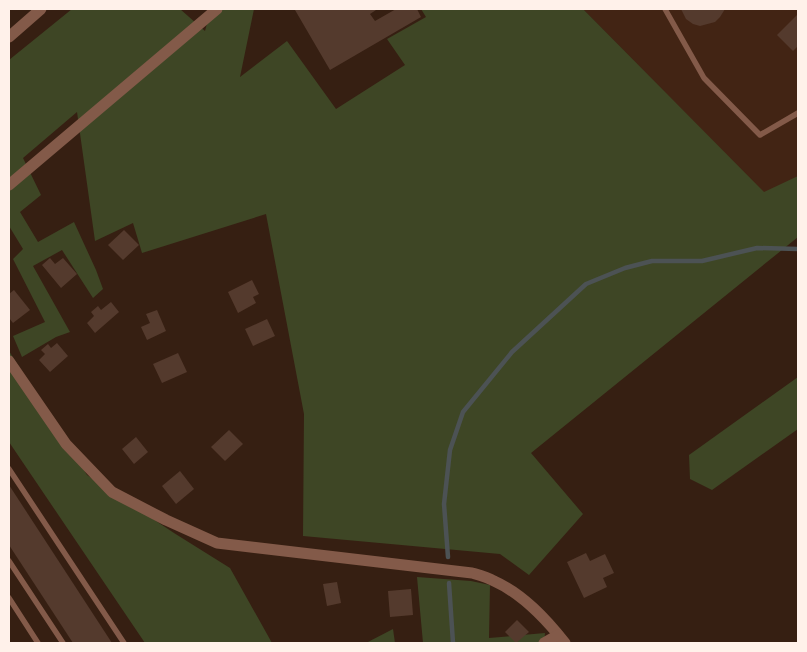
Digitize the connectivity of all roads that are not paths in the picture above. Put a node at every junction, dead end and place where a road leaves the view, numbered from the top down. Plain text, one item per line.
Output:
1 (40, 9) edge
2 (217, 9) edge
3 (665, 9) edge
4 (9, 36) edge
5 (798, 113) edge
6 (9, 185) edge
7 (9, 361) edge
8 (9, 470) edge
9 (9, 561) edge
10 (9, 598) edge
11 (561, 639) edge
12 (38, 643) edge
13 (63, 643) edge
14 (124, 643) edge
15 (544, 643) edge

1 - 4 street
2 - 6 street
3 - 5 lane
7 - 11 street
8 - 14 lane
9 - 13 lane
10 - 12 lane
11 - 15 street

